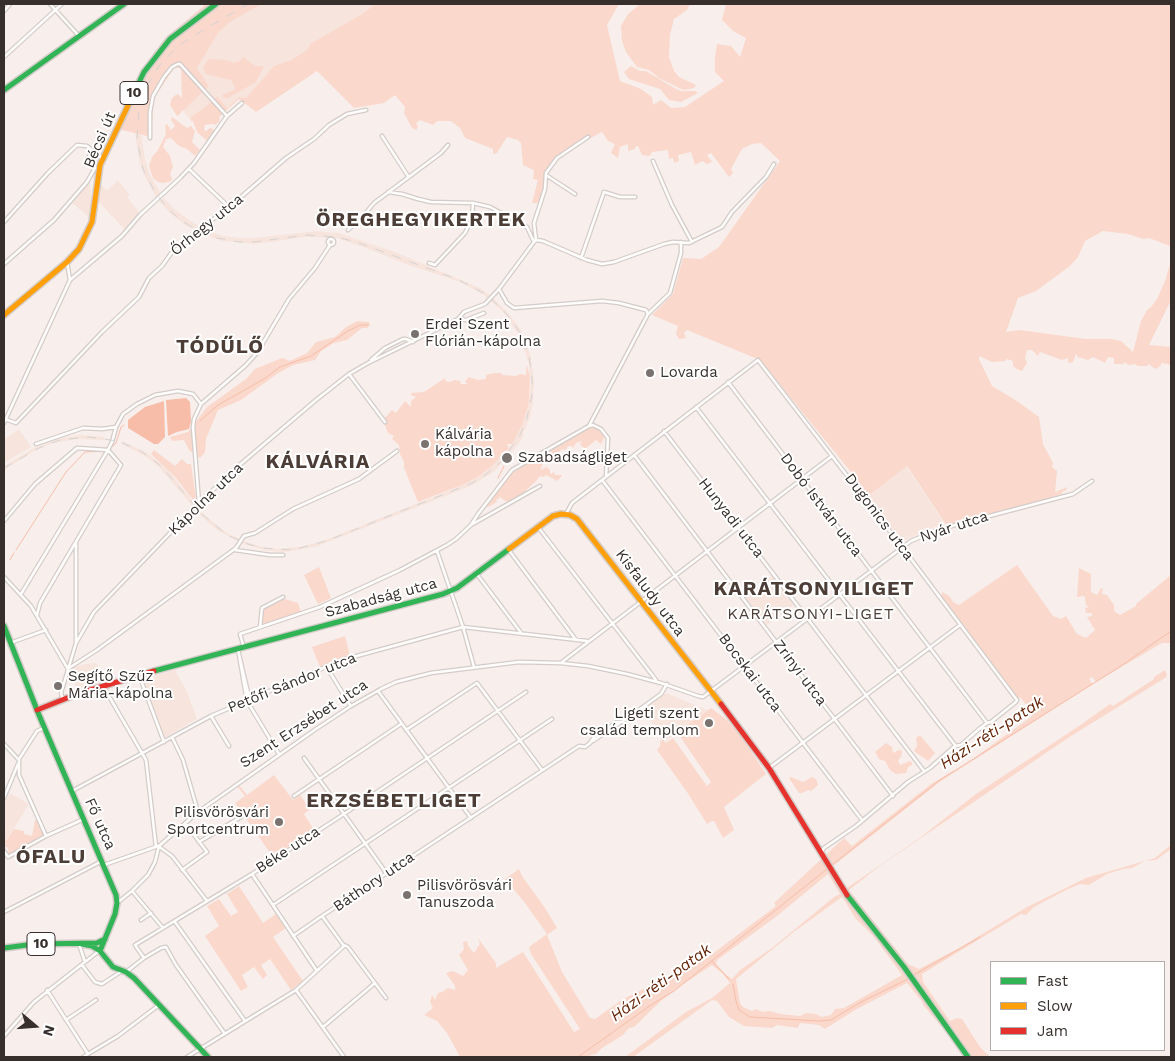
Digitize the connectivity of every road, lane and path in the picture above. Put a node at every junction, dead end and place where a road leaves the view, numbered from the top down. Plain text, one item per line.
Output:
1 (10, 4) edge
2 (50, 4) edge
3 (62, 4) edge
4 (124, 4) edge
5 (216, 4) edge
6 (55, 10) junction
7 (4, 11) edge
8 (79, 36) junction
9 (4, 57) edge
10 (4, 90) edge
11 (242, 103) dead end
12 (366, 110) dead end
13 (227, 116) junction
14 (382, 136) dead end
15 (588, 137) dead end
16 (150, 138) dead end
17 (448, 145) dead end
18 (94, 152) junction
19 (103, 159) junction
20 (653, 161) dead end
21 (774, 164) dead end
22 (189, 170) junction
23 (546, 175) junction
24 (408, 176) junction
25 (388, 192) junction
26 (575, 194) dead end
27 (635, 197) dead end
28 (474, 203) junction
29 (229, 207) junction
30 (4, 222) edge
31 (348, 230) dead end
32 (535, 241) junction
33 (681, 242) junction
34 (692, 242) junction
35 (330, 245) dead end
36 (581, 258) junction
37 (66, 262) junction
38 (429, 263) dead end
39 (4, 264) edge
40 (70, 280) junction
41 (499, 289) junction
42 (484, 313) dead end
43 (648, 314) junction
44 (4, 315) edge
45 (458, 319) junction
46 (398, 341) junction
47 (412, 342) junction
48 (389, 346) junction
49 (401, 347) junction
50 (392, 351) junction
51 (756, 360) joint
52 (368, 363) junction
53 (349, 374) junction
54 (728, 382) junction
55 (201, 404) junction
56 (696, 407) junction
57 (4, 421) edge
58 (385, 422) dead end
59 (589, 426) junction
60 (116, 427) junction
61 (664, 431) junction
62 (36, 444) dead end
63 (108, 450) junction
64 (397, 451) dead end
65 (634, 455) junction
66 (832, 456) junction
67 (606, 477) junction
68 (802, 479) junction
69 (602, 480) junction
70 (1092, 481) dead end
71 (540, 486) dead end
72 (770, 503) junction
73 (198, 504) junction
74 (566, 514) junction
75 (4, 521) edge
76 (471, 525) junction
77 (538, 527) junction
78 (738, 527) junction
79 (76, 541) junction
80 (902, 547) junction
81 (236, 549) junction
82 (508, 549) junction
83 (437, 551) junction
84 (706, 551) junction
85 (284, 555) dead end
86 (871, 571) junction
87 (476, 573) junction
88 (675, 575) junction
89 (4, 577) edge
90 (451, 591) junction
91 (21, 594) junction
92 (840, 594) junction
93 (283, 597) dead end
94 (641, 601) junction
95 (40, 603) junction
96 (31, 606) junction
97 (37, 615) junction
98 (808, 618) junction
99 (612, 623) junction
100 (960, 625) junction
101 (4, 626) edge
102 (76, 627) junction
103 (260, 627) junction
104 (463, 627) junction
105 (46, 630) junction
106 (83, 632) junction
107 (522, 634) junction
108 (6, 638) edge
109 (577, 640) junction
110 (587, 642) junction
111 (776, 642) junction
112 (10, 643) junction
113 (76, 643) junction
114 (241, 648) junction
115 (930, 648) junction
116 (561, 663) junction
117 (326, 666) junction
118 (745, 666) junction
119 (474, 667) junction
120 (68, 669) junction
121 (898, 672) junction
122 (139, 675) junction
123 (656, 681) junction
124 (667, 684) junction
125 (103, 686) junction
126 (378, 690) junction
127 (526, 692) dead end
128 (710, 692) junction
129 (866, 695) junction
130 (702, 697) joint
131 (62, 700) junction
132 (246, 701) junction
133 (351, 706) junction
134 (37, 710) junction
135 (498, 712) junction
136 (211, 716) junction
137 (552, 719) dead end
138 (835, 719) junction
139 (622, 722) junction
140 (987, 723) junction
141 (401, 724) junction
142 (44, 728) junction
143 (406, 730) junction
144 (172, 737) junction
145 (521, 740) junction
146 (164, 742) junction
147 (592, 742) junction
148 (803, 743) junction
149 (4, 744) edge
150 (229, 746) dead end
151 (955, 746) junction
152 (143, 754) junction
153 (279, 754) junction
154 (304, 758) dead end
155 (428, 759) junction
156 (19, 760) junction
157 (769, 768) junction
158 (542, 770) junction
159 (924, 771) junction
160 (319, 779) junction
161 (450, 788) junction
162 (72, 791) junction
163 (294, 796) dead end
164 (893, 796) junction
165 (4, 798) edge
166 (198, 812) junction
167 (344, 814) junction
168 (241, 817) dead end
169 (471, 818) junction
170 (84, 819) junction
171 (862, 820) junction
172 (185, 822) junction
173 (46, 836) junction
174 (199, 842) junction
175 (366, 843) junction
176 (157, 847) junction
177 (4, 851) edge
178 (821, 853) junction
179 (103, 863) junction
180 (182, 870) junction
181 (252, 874) junction
182 (387, 874) junction
183 (132, 891) junction
184 (207, 902) junction
185 (117, 903) junction
186 (273, 905) junction
187 (4, 912) edge
188 (151, 913) junction
189 (322, 916) junction
190 (141, 920) dead end
191 (175, 922) junction
192 (163, 928) junction
193 (294, 936) junction
194 (105, 939) junction
195 (97, 943) junction
196 (81, 944) junction
197 (344, 945) junction
198 (4, 948) edge
199 (100, 950) junction
200 (144, 958) junction
201 (85, 962) junction
202 (82, 965) junction
203 (317, 971) junction
204 (124, 972) junction
205 (375, 983) junction
206 (47, 990) junction
207 (296, 990) junction
208 (386, 998) dead end
209 (96, 1000) dead end
210 (159, 1005) junction
211 (66, 1020) junction
212 (246, 1021) junction
213 (323, 1027) junction
214 (224, 1034) junction
215 (4, 1036) edge
216 (200, 1049) junction
217 (88, 1054) junction
218 (83, 1057) edge
219 (187, 1057) edge
220 (208, 1057) edge
221 (344, 1057) edge
222 (968, 1057) edge

1 - 7 street
2 - 6 street
3 - 6 street
4 - 8 street
5 - 19 street, Bécsi út / 10
6 - 8 street
6 - 9 street
8 - 10 street
11 - 13 street
12 - 29 street, Őrhegy utca
13 - 16 street
13 - 22 street
14 - 24 street
15 - 23 street
17 - 24 street
18 - 19 street
18 - 30 street
18 - 39 street
19 - 37 street, Bécsi út / 10
20 - 34 street
21 - 34 street
22 - 29 street
22 - 40 street
23 - 26 street
23 - 32 street
24 - 25 street
25 - 28 street
25 - 31 street
27 - 36 street
28 - 32 street
28 - 38 street
29 - 57 street, Őrhegy utca, bridge
32 - 36 street
32 - 41 street
33 - 34 street
33 - 36 street
33 - 43 street
35 - 55 street
37 - 40 street
37 - 44 street, Bécsi út / 10
40 - 57 street
41 - 43 street
41 - 45 street, Kápolna utca
42 - 45 street, Kápolna utca
43 - 59 street
45 - 47 street, Kápolna utca
46 - 47 street
46 - 48 street
46 - 49 street
47 - 49 street, Kápolna utca
48 - 50 street
48 - 52 street
49 - 50 street, Kápolna utca
50 - 52 street, Kápolna utca
51 - 54 street, Szabadság utca
51 - 66 street, Dugonics utca
52 - 53 street, Kápolna utca
53 - 58 street
53 - 73 street, Kápolna utca
54 - 56 street, Szabadság utca
54 - 68 street, Dobó István utca
55 - 60 street
55 - 73 street
56 - 61 street, Szabadság utca
56 - 72 street
59 - 67 street
59 - 76 street
60 - 62 street
60 - 63 street
61 - 65 street, Szabadság utca
61 - 78 street, Hunyadi utca
63 - 75 street
63 - 79 street
63 - 91 street
64 - 81 street, bridge
65 - 67 street, Szabadság utca
65 - 84 street, Zrínyi utca
66 - 68 street
66 - 80 street, Dugonics utca
67 - 69 street, Szabadság utca
68 - 72 street
68 - 86 street, Dobó István utca
69 - 74 street, Szabadság utca
69 - 88 street, Bocskai utca
70 - 80 street, Nyár utca
71 - 76 street
72 - 78 street
72 - 92 street
73 - 106 street, Kápolna utca
74 - 77 street, Szabadság utca
74 - 94 street, Kisfaludy utca
76 - 83 street
77 - 82 street, Szabadság utca
77 - 99 street
78 - 84 street
78 - 98 street, Hunyadi utca
79 - 95 street
79 - 102 street
80 - 86 street, Nyár utca
80 - 100 street, Dugonics utca
81 - 85 street
81 - 120 street
82 - 87 street, Szabadság utca
82 - 109 street
83 - 90 street
83 - 103 street
84 - 88 street
84 - 111 street, Zrínyi utca
86 - 92 street, Nyár utca
86 - 115 street, Dobó István utca
87 - 90 street, Szabadság utca
87 - 107 street
88 - 94 street
88 - 118 street, Bocskai utca
89 - 91 street
90 - 104 street
90 - 114 street, Szabadság utca
91 - 96 street
92 - 98 street, Nyár utca
92 - 121 street
93 - 103 street
94 - 99 street
94 - 128 street, Kisfaludy utca
95 - 96 street
95 - 97 street
96 - 97 street
97 - 105 street
98 - 111 street, Nyár utca
98 - 129 street, Hunyadi utca
99 - 110 street
99 - 123 street
100 - 115 street
100 - 140 street, Dugonics utca
101 - 108 street, Fő utca
102 - 106 street
102 - 113 street
103 - 114 street
104 - 107 street, Petőfi Sándor utca
104 - 117 street, Petőfi Sándor utca
104 - 119 street
105 - 112 street
105 - 120 street
106 - 113 street, Kápolna utca
107 - 109 street, Petőfi Sándor utca
108 - 112 street, Fő utca
109 - 110 street, Petőfi Sándor utca
110 - 116 street
111 - 118 street, Nyár utca
111 - 138 street, Zrínyi utca
112 - 134 street, Fő utca
113 - 120 street, Kápolna utca
114 - 122 street, Szabadság utca
114 - 132 street
115 - 121 street
115 - 140 street, Dobó István utca
116 - 119 street, Szent Erzsébet utca
116 - 123 street, Szent Erzsébet utca
117 - 132 street, Petőfi Sándor utca
117 - 133 street
118 - 128 street, Nyár utca
118 - 148 street, Bocskai utca
119 - 126 street, Szent Erzsébet utca
120 - 131 street, Kápolna utca
121 - 129 street
121 - 151 street
122 - 125 street, Szabadság utca
122 - 146 street
123 - 124 street, Szent Erzsébet utca
124 - 130 street, Szent Erzsébet utca
124 - 139 street
125 - 131 street, Szabadság utca
125 - 152 street
126 - 133 street, Szent Erzsébet utca
126 - 141 street
127 - 135 street, Béke utca
128 - 130 street, Nyár utca
128 - 157 street
129 - 138 street
129 - 159 street, Hunyadi utca
131 - 134 street, Szabadság utca
132 - 136 street, Petőfi Sándor utca
132 - 153 street
133 - 153 street, Szent Erzsébet utca
134 - 142 street, Fő utca
135 - 143 street
135 - 145 street
135 - 155 street, Béke utca
136 - 144 street, Petőfi Sándor utca
136 - 150 street
137 - 145 street
138 - 148 street
138 - 164 street, Zrínyi utca
139 - 147 street
139 - 147 street
140 - 151 street
141 - 143 street
141 - 160 street
142 - 156 street
142 - 162 street, Fő utca
143 - 155 street
144 - 146 street, Petőfi Sándor utca
144 - 166 street
145 - 158 street
145 - 161 street
146 - 152 street, Petőfi Sándor utca
147 - 158 street, Báthory utca
148 - 157 street
148 - 171 street, Bocskai utca
149 - 156 street
151 - 159 street
152 - 162 street, Petőfi Sándor utca
152 - 176 street
153 - 166 street, Szent Erzsébet utca
154 - 160 street
155 - 161 street
155 - 167 street, Béke utca
156 - 165 street
156 - 173 street
157 - 178 street
158 - 169 street, Báthory utca
159 - 164 street
160 - 163 street
160 - 167 street
161 - 169 street
161 - 175 street
162 - 170 street, Fő utca
164 - 171 street
166 - 172 street, Szent Erzsébet utca
167 - 175 street
167 - 181 street, Béke utca
168 - 174 street
169 - 182 street, Báthory utca
170 - 173 street
170 - 179 street, Fő utca
171 - 178 street
172 - 174 street
172 - 176 street, Szent Erzsébet utca
173 - 177 street
174 - 180 street
175 - 182 street
175 - 186 street
176 - 179 street
176 - 180 street
176 - 183 street
178 - 222 street
179 - 185 street, Fő utca
179 - 187 street
180 - 184 street
181 - 184 street, Béke utca
181 - 186 street
182 - 189 street, Báthory utca
183 - 185 street
183 - 188 street
184 - 191 street, Béke utca
185 - 194 street
186 - 193 street
188 - 190 street
188 - 192 street
189 - 193 street
189 - 197 street, Báthory utca
191 - 192 street, Béke utca
191 - 212 street
192 - 200 street, Béke utca
193 - 203 street
194 - 195 street, 10
194 - 199 street
195 - 196 street, 10
195 - 199 street
196 - 198 street, 10
196 - 199 street
196 - 201 street
197 - 203 street
197 - 205 street, Báthory utca
199 - 201 street
199 - 204 street
200 - 204 street
200 - 214 street
201 - 202 street
202 - 204 street
202 - 206 street
203 - 207 street
204 - 210 street
205 - 208 street, Báthory utca
205 - 213 street
206 - 211 street
206 - 215 street
207 - 212 street
207 - 213 street
209 - 211 street
210 - 216 street
210 - 217 street
211 - 217 street
212 - 214 street
213 - 221 street
214 - 216 street
216 - 219 street
216 - 220 street
217 - 218 street

